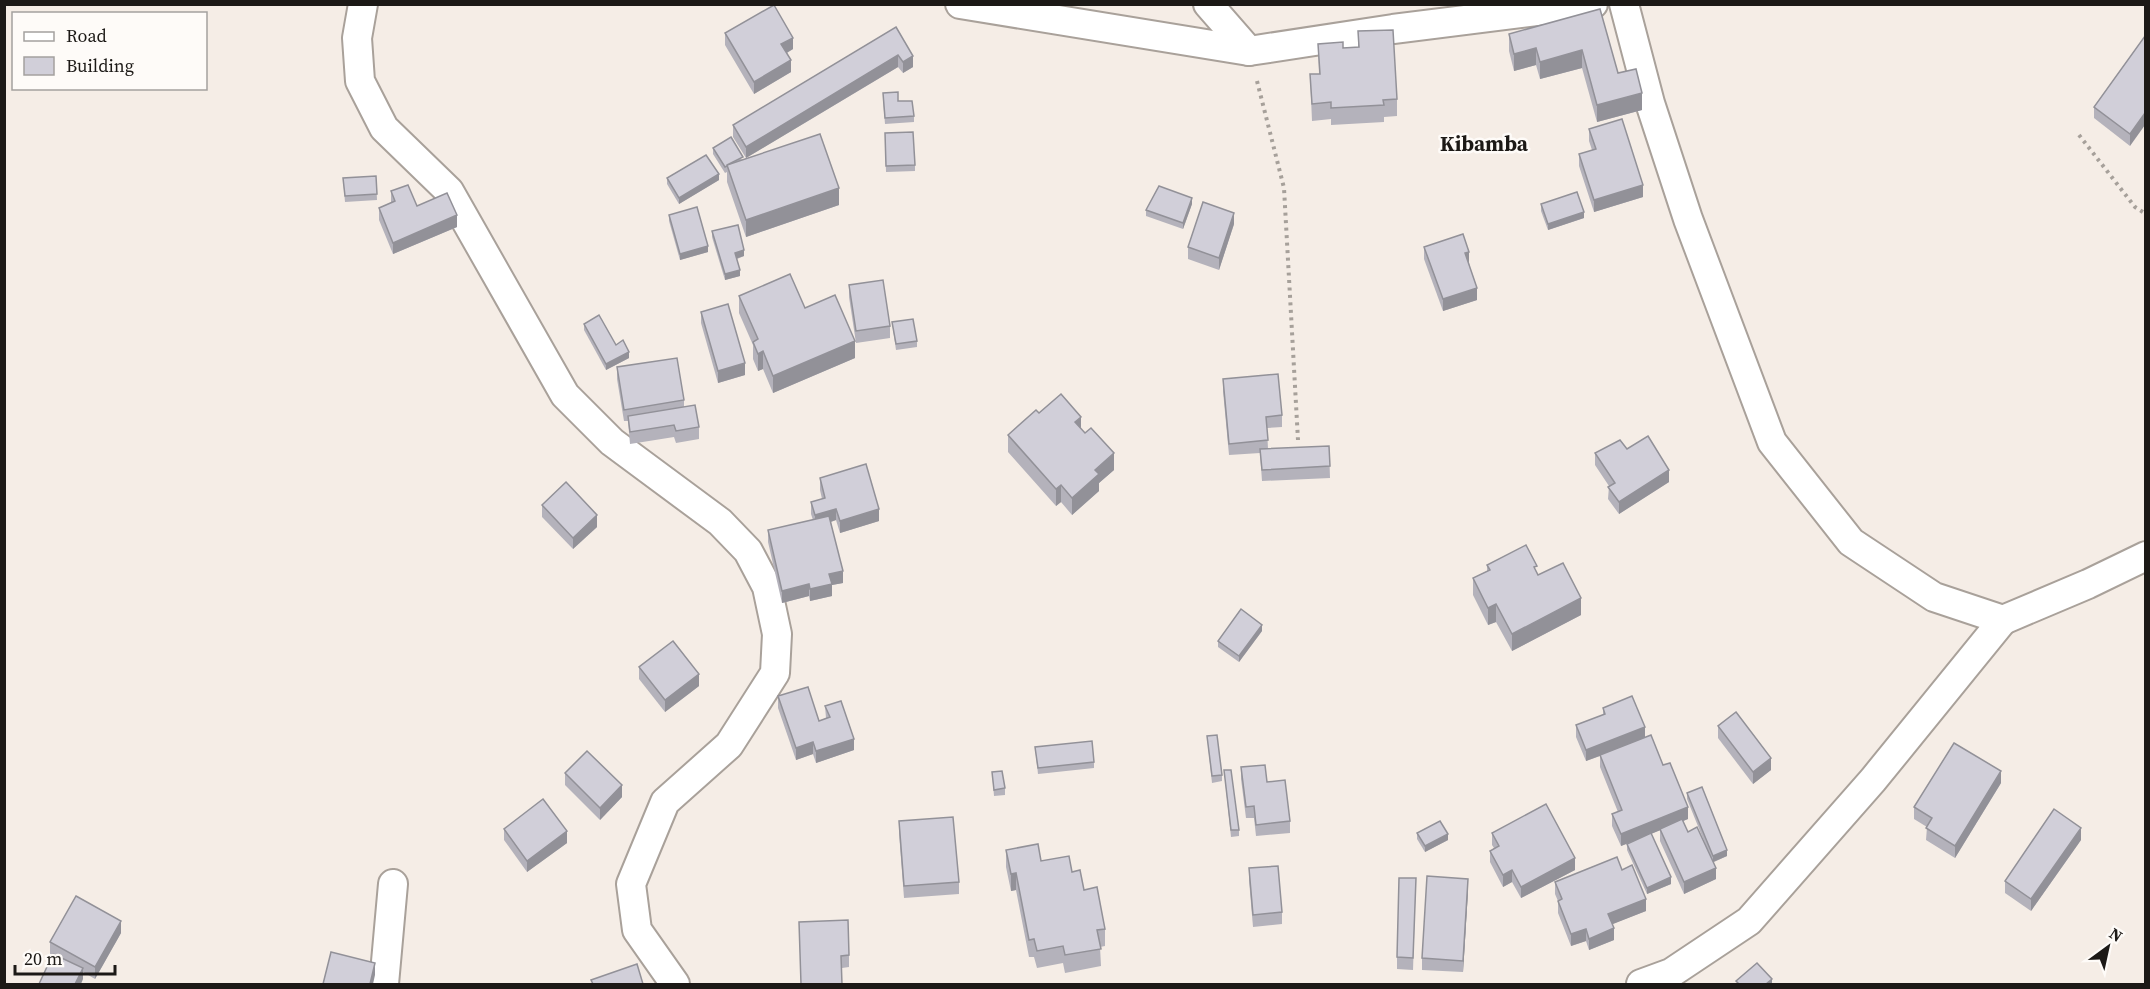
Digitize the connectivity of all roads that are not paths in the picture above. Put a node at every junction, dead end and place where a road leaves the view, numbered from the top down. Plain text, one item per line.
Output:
1 (363, 4) edge
2 (960, 4) edge
3 (1208, 4) edge
4 (1593, 4) edge
5 (1624, 4) edge
6 (1249, 51) junction
7 (2145, 556) edge
8 (2003, 620) junction
9 (393, 884) dead end
10 (384, 984) edge
11 (675, 984) edge
12 (1641, 984) edge

1 - 11 street
2 - 6 street
3 - 6 street
4 - 6 street
5 - 8 street
7 - 8 street
8 - 12 street
9 - 10 street

